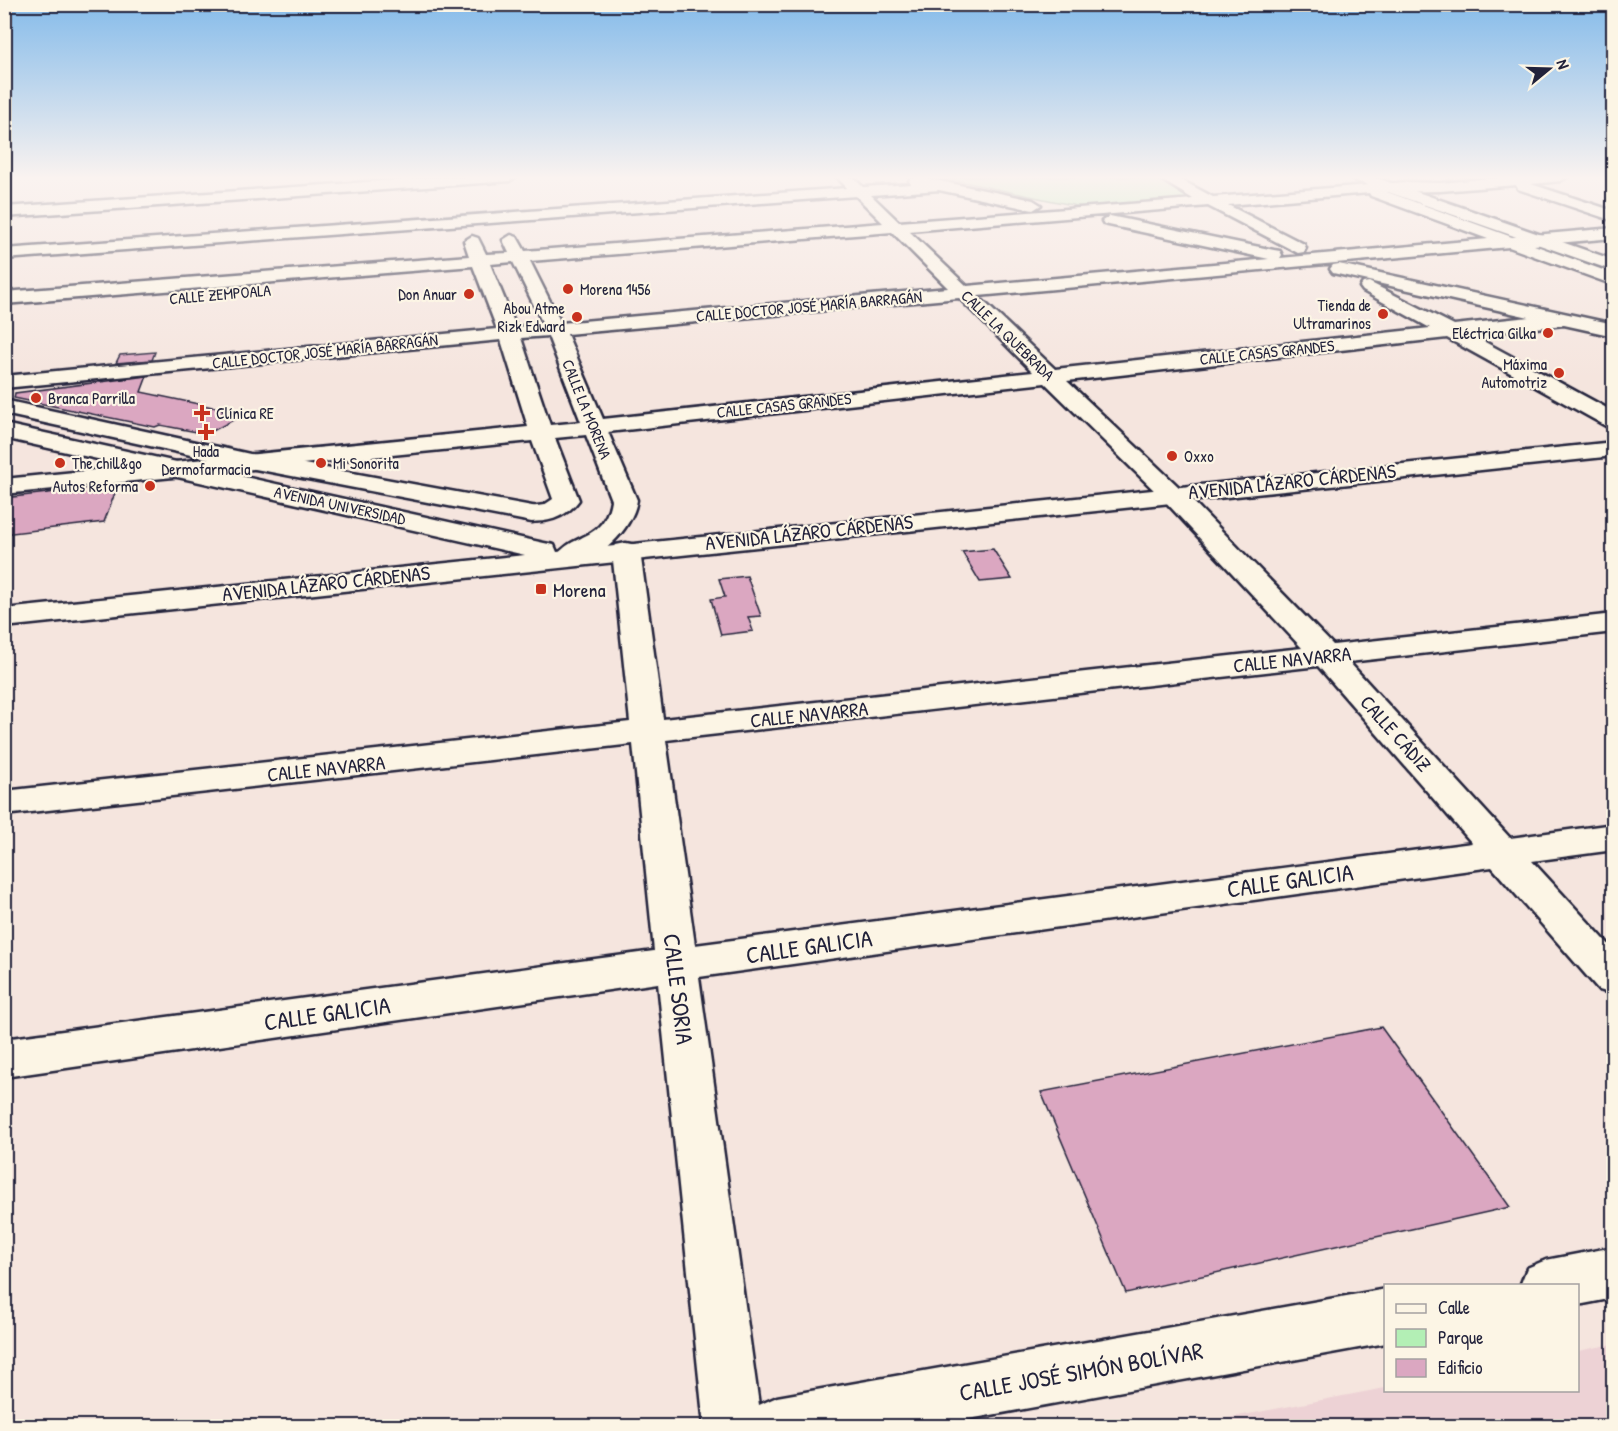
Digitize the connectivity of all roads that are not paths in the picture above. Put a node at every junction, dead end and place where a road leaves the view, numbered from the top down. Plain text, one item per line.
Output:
1 (143, 244) edge
2 (473, 244) edge
3 (513, 244) edge
4 (752, 244) edge
5 (912, 244) edge
6 (1236, 244) edge
7 (1243, 244) edge
8 (1288, 244) edge
9 (1506, 244) edge
10 (1516, 244) edge
11 (1559, 244) edge
12 (1564, 244) edge
13 (4, 254) edge
14 (1614, 258) edge
15 (1321, 261) junction
16 (522, 262) junction
17 (481, 266) junction
18 (1614, 266) edge
19 (1614, 280) edge
20 (964, 293) junction
21 (4, 298) edge
22 (4, 312) edge
23 (1608, 316) edge
24 (1563, 319) junction
25 (555, 329) junction
26 (1614, 330) edge
27 (1452, 332) junction
28 (509, 333) junction
29 (1050, 375) junction
30 (4, 382) edge
31 (4, 407) edge
32 (1614, 421) edge
33 (593, 426) junction
34 (4, 431) edge
35 (541, 433) junction
36 (1614, 449) edge
37 (250, 460) junction
38 (174, 469) junction
39 (4, 487) edge
40 (1172, 494) junction
41 (626, 551) junction
42 (570, 557) junction
43 (4, 618) edge
44 (1614, 623) edge
45 (1326, 656) junction
46 (648, 732) junction
47 (4, 803) edge
48 (1614, 837) edge
49 (1501, 852) junction
50 (676, 964) junction
51 (1614, 978) edge
52 (4, 1058) edge
53 (1614, 1272) edge
54 (1556, 1284) edge
55 (1384, 1316) edge
56 (733, 1426) edge
57 (777, 1426) edge

1 - 13 street
2 - 17 street
3 - 16 street, CALLE LA MORENA
4 - 16 street, CALLE ZEMPOALA
5 - 20 street, CALLE LA QUEBRADA
6 - 15 street
7 - 15 street
8 - 15 street
9 - 15 street, CALLE DOCTOR JOSÉ MARÍA BARRAGÁN
10 - 19 street
11 - 18 street
12 - 14 street
15 - 20 street, CALLE DOCTOR JOSÉ MARÍA BARRAGÁN
15 - 23 street
15 - 24 street
15 - 27 street
16 - 17 street, CALLE ZEMPOALA
16 - 25 street, CALLE LA MORENA
17 - 21 street, CALLE ZEMPOALA
17 - 22 street, CALLE ZEMPOALA
17 - 28 street
20 - 25 street, CALLE DOCTOR JOSÉ MARÍA BARRAGÁN
20 - 29 street, CALLE LA QUEBRADA
24 - 26 street
24 - 27 street, CALLE CASAS GRANDES
25 - 28 street, CALLE DOCTOR JOSÉ MARÍA BARRAGÁN
25 - 33 street, CALLE LA MORENA
27 - 29 street, CALLE CASAS GRANDES
27 - 32 street
28 - 30 street, CALLE DOCTOR JOSÉ MARÍA BARRAGÁN
28 - 35 street
29 - 33 street, CALLE CASAS GRANDES
29 - 40 street, CALLE LA QUEBRADA
31 - 37 street, AVENIDA UNIVERSIDAD
33 - 35 street, CALLE CASAS GRANDES
33 - 42 street, CALLE LA MORENA
34 - 38 street, AVENIDA UNIVERSIDAD
35 - 37 street, CALLE CASAS GRANDES
35 - 37 street, AVENIDA UNIVERSIDAD
36 - 40 street, AVENIDA LÁZARO CÁRDENAS
37 - 38 street, CALLE CASAS GRANDES
38 - 39 street, CALLE CASAS GRANDES
38 - 42 street, AVENIDA UNIVERSIDAD
40 - 41 street, AVENIDA LÁZARO CÁRDENAS
40 - 45 street, CALLE CÁDIZ
41 - 42 street, AVENIDA LÁZARO CÁRDENAS
41 - 46 street, CALLE SORIA
42 - 43 street, AVENIDA LÁZARO CÁRDENAS
44 - 45 street, CALLE NAVARRA
45 - 46 street, CALLE NAVARRA
45 - 49 street, CALLE CÁDIZ
46 - 47 street, CALLE NAVARRA
46 - 50 street, CALLE SORIA
48 - 49 street, CALLE GALICIA
49 - 50 street, CALLE GALICIA
49 - 51 street, CALLE CÁDIZ
50 - 52 street, CALLE GALICIA
50 - 56 street, CALLE SORIA
53 - 54 street
55 - 57 street, CALLE JOSÉ SIMÓN BOLÍVAR

